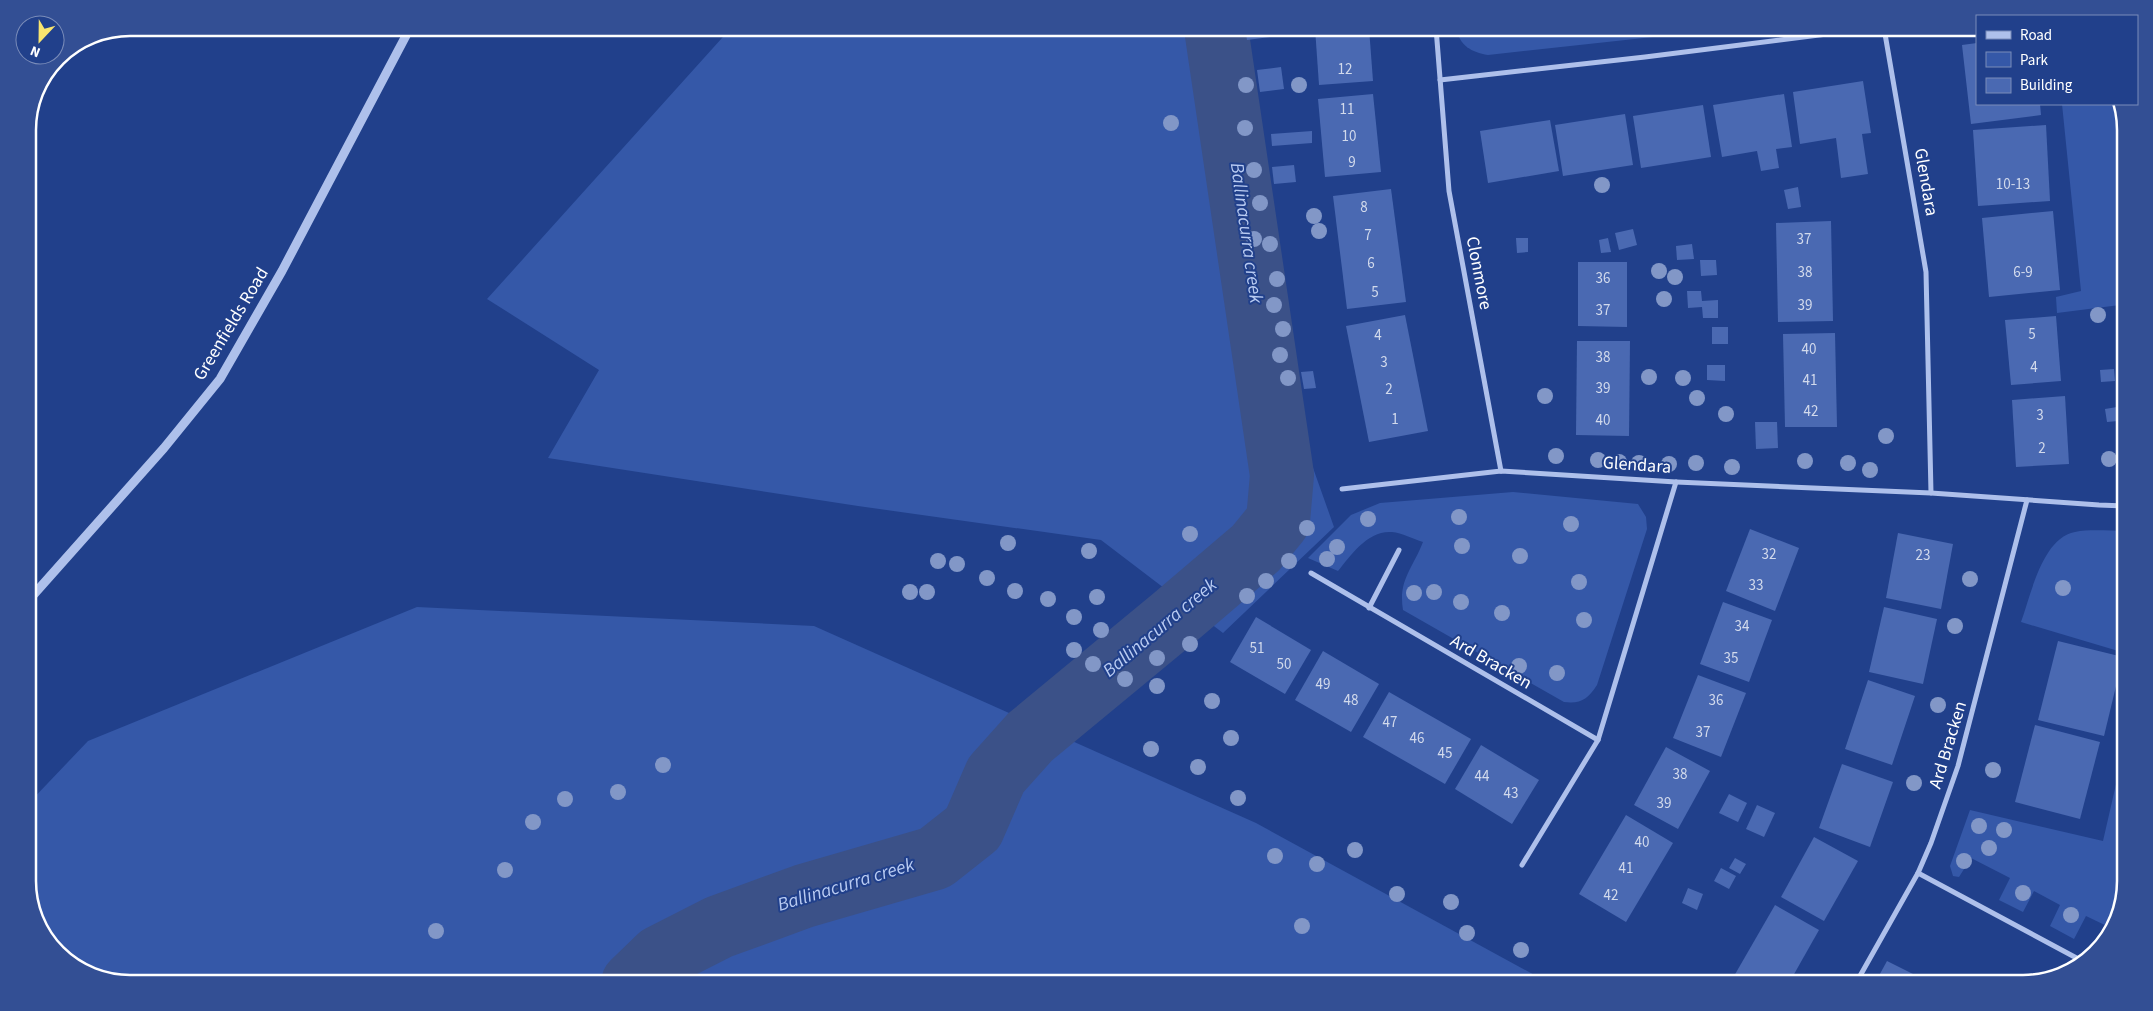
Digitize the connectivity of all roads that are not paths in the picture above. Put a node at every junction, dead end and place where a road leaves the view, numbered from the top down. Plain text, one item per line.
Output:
1 (406, 36) edge
2 (1437, 36) edge
3 (1812, 36) edge
4 (1885, 36) edge
5 (1440, 80) junction
6 (1502, 470) junction
7 (1676, 482) junction
8 (1342, 489) dead end
9 (1931, 493) junction
10 (2027, 500) junction
11 (2117, 506) edge
12 (1399, 550) dead end
13 (1311, 573) dead end
14 (36, 592) edge
15 (1369, 608) junction
16 (1598, 740) junction
17 (1522, 865) dead end
18 (1918, 873) junction
19 (2076, 958) edge
20 (1861, 975) edge

1 - 14 street, Greenfields Road
2 - 5 street, Clonmore
3 - 5 street
4 - 9 street, Glendara
5 - 6 street, Clonmore
6 - 7 street, Glendara
6 - 8 street, Glendara
7 - 9 street, Glendara
7 - 16 street
9 - 10 street, Glendara
10 - 11 street, Glendara
10 - 18 street, Ard Bracken
12 - 15 street
13 - 15 street, Ard Bracken
15 - 16 street, Ard Bracken
16 - 17 street
18 - 19 street
18 - 20 street, Ard Bracken

